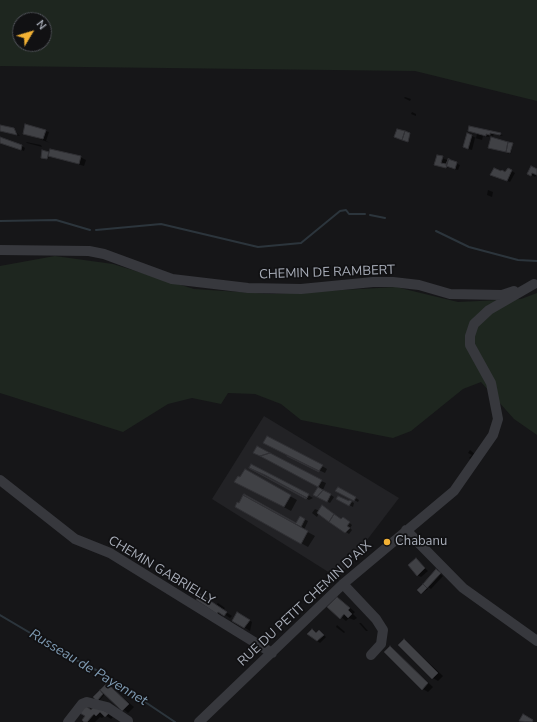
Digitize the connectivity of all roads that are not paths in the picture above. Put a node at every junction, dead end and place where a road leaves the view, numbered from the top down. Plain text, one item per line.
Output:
1 (0, 250) edge
2 (536, 284) edge
3 (0, 480) edge
4 (406, 530) junction
5 (343, 584) junction
6 (537, 641) edge
7 (272, 653) junction
8 (371, 655) dead end
9 (128, 721) edge
10 (68, 722) edge
11 (199, 722) edge

1 - 2 street, CHEMIN DE RAMBERT
2 - 4 street, RUE DU PETIT CHEMIN D'AIX
3 - 7 street, CHEMIN GABRIELLY
4 - 5 street, RUE DU PETIT CHEMIN D'AIX
4 - 6 street
5 - 7 street, RUE DU PETIT CHEMIN D'AIX
5 - 8 street
7 - 11 street, RUE DU PETIT CHEMIN D'AIX
9 - 10 street

